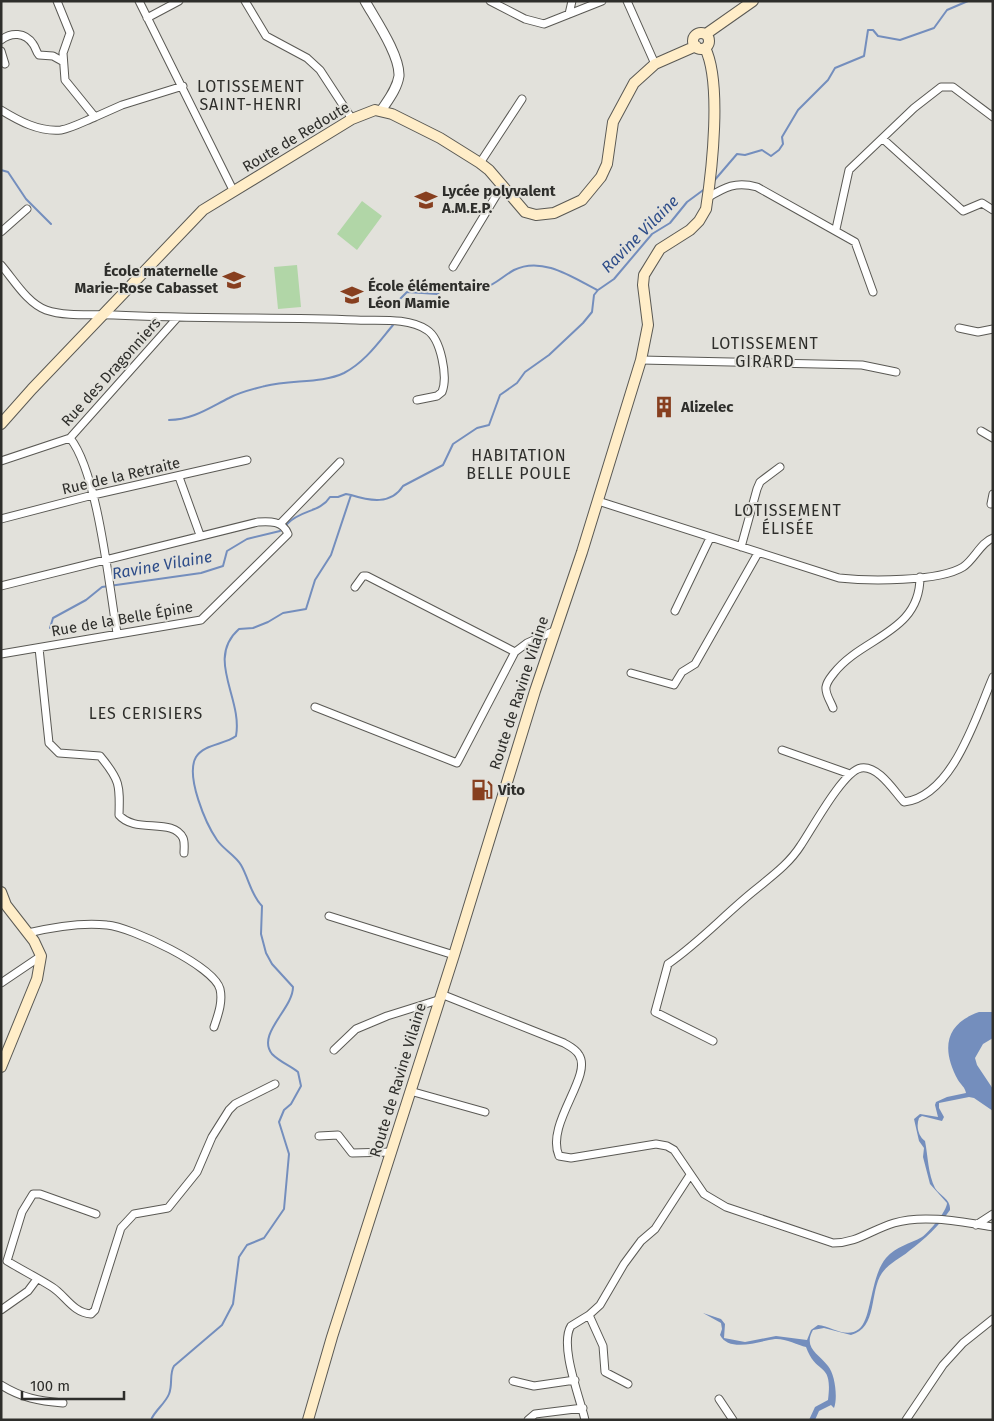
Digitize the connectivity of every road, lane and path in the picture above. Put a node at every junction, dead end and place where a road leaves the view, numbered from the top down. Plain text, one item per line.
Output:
1 (57, 1) edge
2 (139, 1) edge
3 (179, 1) edge
4 (245, 1) edge
5 (365, 1) edge
6 (490, 1) edge
7 (572, 1) edge
8 (602, 1) edge
9 (627, 1) edge
10 (753, 1) edge
11 (569, 14) junction
12 (147, 18) junction
13 (1, 40) edge
14 (700, 47) junction
15 (1, 51) edge
16 (62, 61) junction
17 (5, 64) dead end
18 (655, 64) junction
19 (183, 86) junction
20 (522, 99) dead end
21 (1, 110) edge
22 (381, 110) junction
23 (95, 116) junction
24 (993, 117) edge
25 (352, 119) junction
26 (883, 139) junction
27 (480, 163) junction
28 (502, 186) junction
29 (234, 192) junction
30 (708, 196) junction
31 (28, 209) dead end
32 (993, 210) edge
33 (836, 230) junction
34 (1, 232) edge
35 (1, 265) edge
36 (453, 267) dead end
37 (873, 292) dead end
38 (103, 314) junction
39 (177, 318) junction
40 (959, 328) dead end
41 (993, 329) edge
42 (640, 360) junction
43 (896, 372) dead end
44 (417, 400) dead end
45 (1, 424) edge
46 (981, 431) dead end
47 (70, 438) junction
48 (993, 438) edge
49 (1, 460) edge
50 (247, 460) dead end
51 (340, 462) dead end
52 (780, 466) dead end
53 (179, 477) junction
54 (993, 494) edge
55 (92, 495) junction
56 (598, 501) junction
57 (991, 504) dead end
58 (1, 519) edge
59 (280, 524) junction
60 (993, 532) edge
61 (200, 535) junction
62 (710, 538) junction
63 (990, 539) edge
64 (741, 548) junction
65 (758, 553) junction
66 (106, 560) junction
67 (920, 577) junction
68 (1, 586) edge
69 (354, 587) dead end
70 (675, 611) dead end
71 (554, 631) junction
72 (117, 633) junction
73 (38, 648) junction
74 (515, 652) junction
75 (1, 654) edge
76 (631, 673) dead end
77 (993, 677) edge
78 (315, 708) dead end
79 (833, 708) dead end
80 (782, 750) dead end
81 (850, 774) junction
82 (184, 854) dead end
83 (1, 892) edge
84 (329, 916) dead end
85 (28, 933) junction
86 (454, 955) junction
87 (41, 956) junction
88 (1, 983) edge
89 (439, 997) junction
90 (214, 1026) dead end
91 (712, 1042) dead end
92 (334, 1050) dead end
93 (1, 1067) edge
94 (276, 1084) dead end
95 (410, 1091) junction
96 (485, 1112) dead end
97 (319, 1136) dead end
98 (391, 1152) junction
99 (690, 1175) junction
100 (96, 1214) dead end
101 (993, 1214) edge
102 (976, 1224) junction
103 (993, 1227) edge
104 (37, 1279) junction
105 (1, 1310) edge
106 (589, 1315) junction
107 (993, 1319) edge
108 (575, 1380) junction
109 (512, 1382) dead end
110 (628, 1384) dead end
111 (1, 1385) edge
112 (719, 1399) dead end
113 (63, 1403) dead end
114 (583, 1408) junction
115 (308, 1420) edge
116 (528, 1420) edge
117 (585, 1420) edge
118 (733, 1420) edge
119 (906, 1420) edge

1 - 16 street
2 - 12 street
3 - 12 street
4 - 25 street
5 - 22 street
6 - 11 street
7 - 11 street
8 - 11 street
9 - 18 street
10 - 14 main road
12 - 19 street
13 - 16 street
14 - 18 main road
14 - 30 main road, Route de Ravine Vilaine
15 - 17 street
16 - 23 street
18 - 28 main road
19 - 23 street
19 - 29 street
20 - 27 street
21 - 23 street
22 - 25 main road, Route de Redoute
22 - 27 main road
24 - 26 street
25 - 29 main road, Route de Redoute
26 - 32 street
26 - 33 street
27 - 28 main road
28 - 36 street
29 - 38 main road, Route de Redoute
30 - 33 street
30 - 42 main road, Route de Ravine Vilaine
31 - 34 street
33 - 37 street
35 - 38 street
38 - 39 street
38 - 45 main road, Route de Redoute
39 - 44 street
39 - 47 street, Rue des Dragonniers
40 - 41 street
42 - 43 street
42 - 56 main road, Route de Ravine Vilaine
46 - 48 street
47 - 49 street
47 - 55 street, Rue des Dragonniers
50 - 53 street, Rue de la Retraite
51 - 59 street
52 - 64 street
53 - 55 street, Rue de la Retraite
53 - 61 street
54 - 57 street
55 - 58 street, Rue de la Retraite
55 - 66 street, Rue des Dragonniers
56 - 62 street
56 - 71 main road, Route de Ravine Vilaine
59 - 61 street
59 - 72 street, Rue de la Belle Épine
60 - 63 street
61 - 66 street
62 - 64 street
62 - 70 street
63 - 67 street
64 - 65 street
65 - 67 street
65 - 76 street
66 - 68 street
66 - 72 street, Rue des Dragonniers
67 - 79 street
69 - 74 street
71 - 74 street
71 - 86 main road, Route de Ravine Vilaine
72 - 73 street, Rue de la Belle Épine
73 - 75 street, Rue de la Belle Épine
73 - 82 street
74 - 78 street
77 - 81 street
80 - 81 street
81 - 91 street
83 - 85 main road
84 - 86 street
85 - 87 main road
85 - 90 street
86 - 89 main road, Route de Ravine Vilaine
87 - 88 street
87 - 93 main road
89 - 92 street
89 - 95 main road, Route de Ravine Vilaine
89 - 99 street
94 - 104 street
95 - 96 street
95 - 98 main road, Route de Ravine Vilaine
97 - 98 street
98 - 115 main road, Route de Ravine Vilaine
99 - 102 street
99 - 106 street
100 - 104 street
101 - 102 street
102 - 103 street
104 - 105 street
106 - 108 street
106 - 110 street
107 - 119 street
108 - 109 street
108 - 114 street
111 - 113 street
112 - 118 street
114 - 116 street
114 - 117 street

